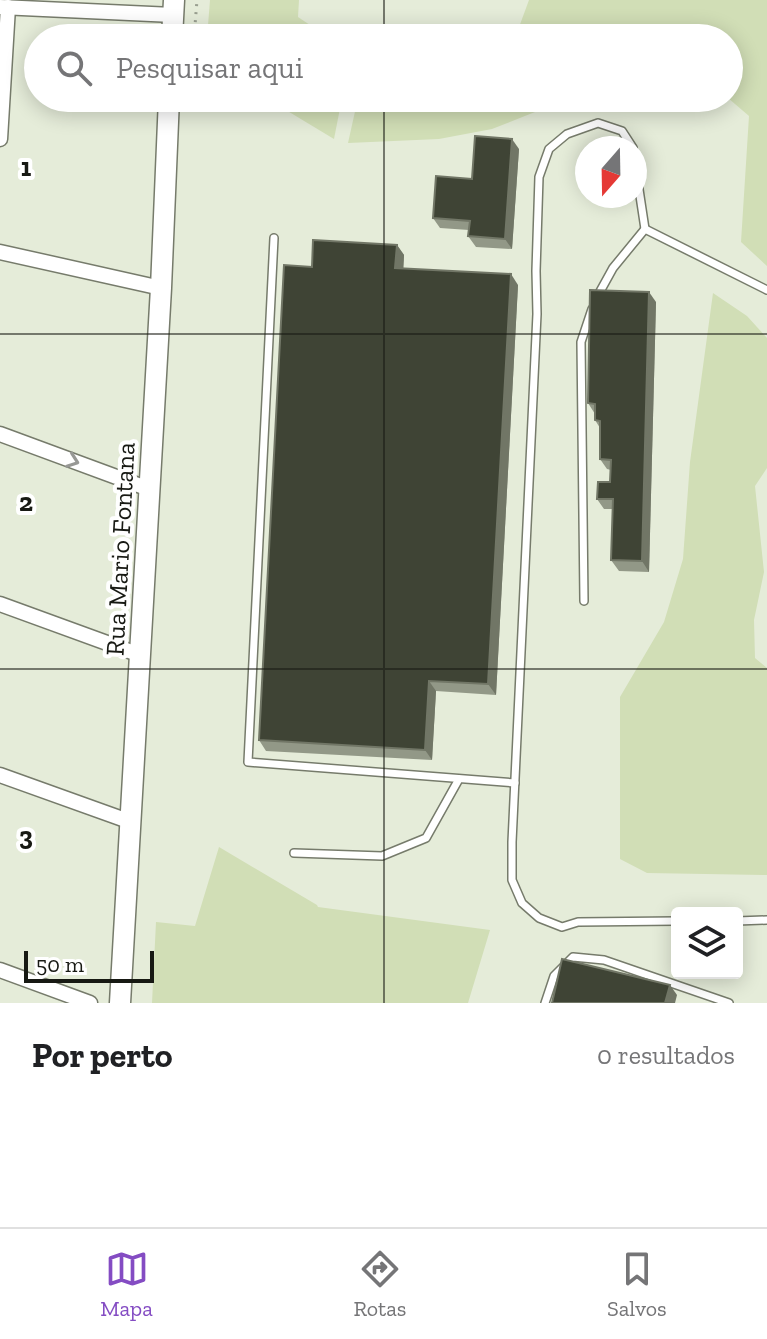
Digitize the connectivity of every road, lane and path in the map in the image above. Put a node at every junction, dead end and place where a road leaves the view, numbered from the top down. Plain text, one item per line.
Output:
1 (197, 0) edge
2 (4, 7) edge
3 (173, 8) edge
4 (195, 24) edge
5 (168, 112) edge
6 (625, 136) edge
7 (0, 139) edge
8 (642, 208) edge
9 (645, 229) junction
10 (274, 238) dead end
11 (0, 252) edge
12 (161, 288) junction
13 (767, 290) edge
14 (0, 434) edge
15 (149, 489) junction
16 (584, 601) dead end
17 (0, 604) edge
18 (140, 655) junction
19 (0, 775) edge
20 (459, 779) junction
21 (515, 783) junction
22 (131, 822) junction
23 (294, 853) dead end
24 (767, 920) edge
25 (671, 921) edge
26 (743, 921) edge
27 (0, 970) edge
28 (90, 1003) edge
29 (120, 1003) edge
30 (545, 1003) edge
31 (729, 1003) edge

1 - 4 path
2 - 3 street
2 - 7 street
5 - 12 street, Rua Mario Fontana
6 - 21 lane
8 - 9 lane
9 - 13 lane
9 - 16 lane
10 - 20 lane
11 - 12 street
12 - 15 street, Rua Mario Fontana
14 -> 15 street
15 - 18 street, Rua Mario Fontana
17 - 18 street
18 - 22 street, Rua Mario Fontana
19 - 22 street
20 - 21 lane
20 - 23 lane
21 - 25 lane
22 - 29 street, Rua Mario Fontana
24 - 26 lane
27 - 28 street
30 - 31 lane

